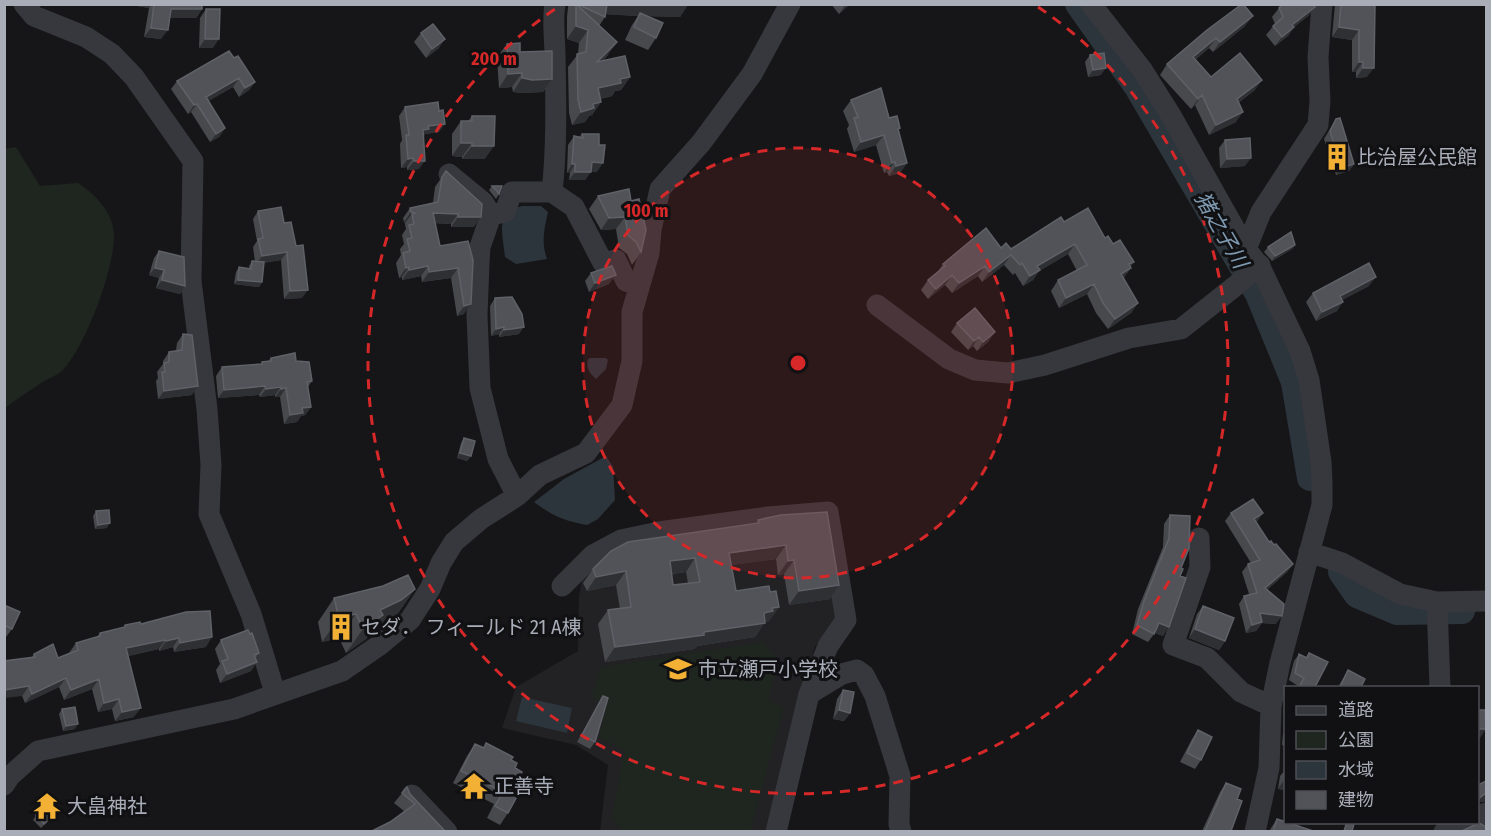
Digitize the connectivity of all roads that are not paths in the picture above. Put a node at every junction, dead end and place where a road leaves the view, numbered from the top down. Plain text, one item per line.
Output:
1 (24, 4) edge
2 (555, 4) edge
3 (790, 4) edge
4 (1091, 4) edge
5 (1322, 4) edge
6 (449, 174) edge
7 (552, 192) junction
8 (490, 215) junction
9 (1253, 257) junction
10 (639, 286) junction
11 (878, 305) dead end
12 (517, 496) junction
13 (1199, 538) dead end
14 (1310, 552) junction
15 (562, 586) dead end
16 (1486, 601) edge
17 (1438, 613) junction
18 (1440, 686) edge
19 (275, 693) junction
20 (809, 694) junction
21 (1271, 706) junction
22 (6, 777) edge
23 (412, 795) edge
24 (1460, 824) edge
25 (447, 831) edge
26 (776, 831) edge
27 (901, 831) edge
28 (1255, 831) edge
29 (1444, 831) edge

1 - 19 street
2 - 7 street
3 - 10 street
4 - 9 street
5 - 9 street
6 - 8 street
7 - 8 street
7 - 10 street
8 - 12 street
9 - 11 street, bridge
9 - 14 street
10 - 12 street
12 - 19 street
13 - 21 street
14 - 17 street
14 - 21 street
15 - 20 street
16 - 17 street
17 - 18 street
19 - 22 street
20 - 26 street
20 - 27 street
21 - 28 street
23 - 25 street
24 - 29 street

